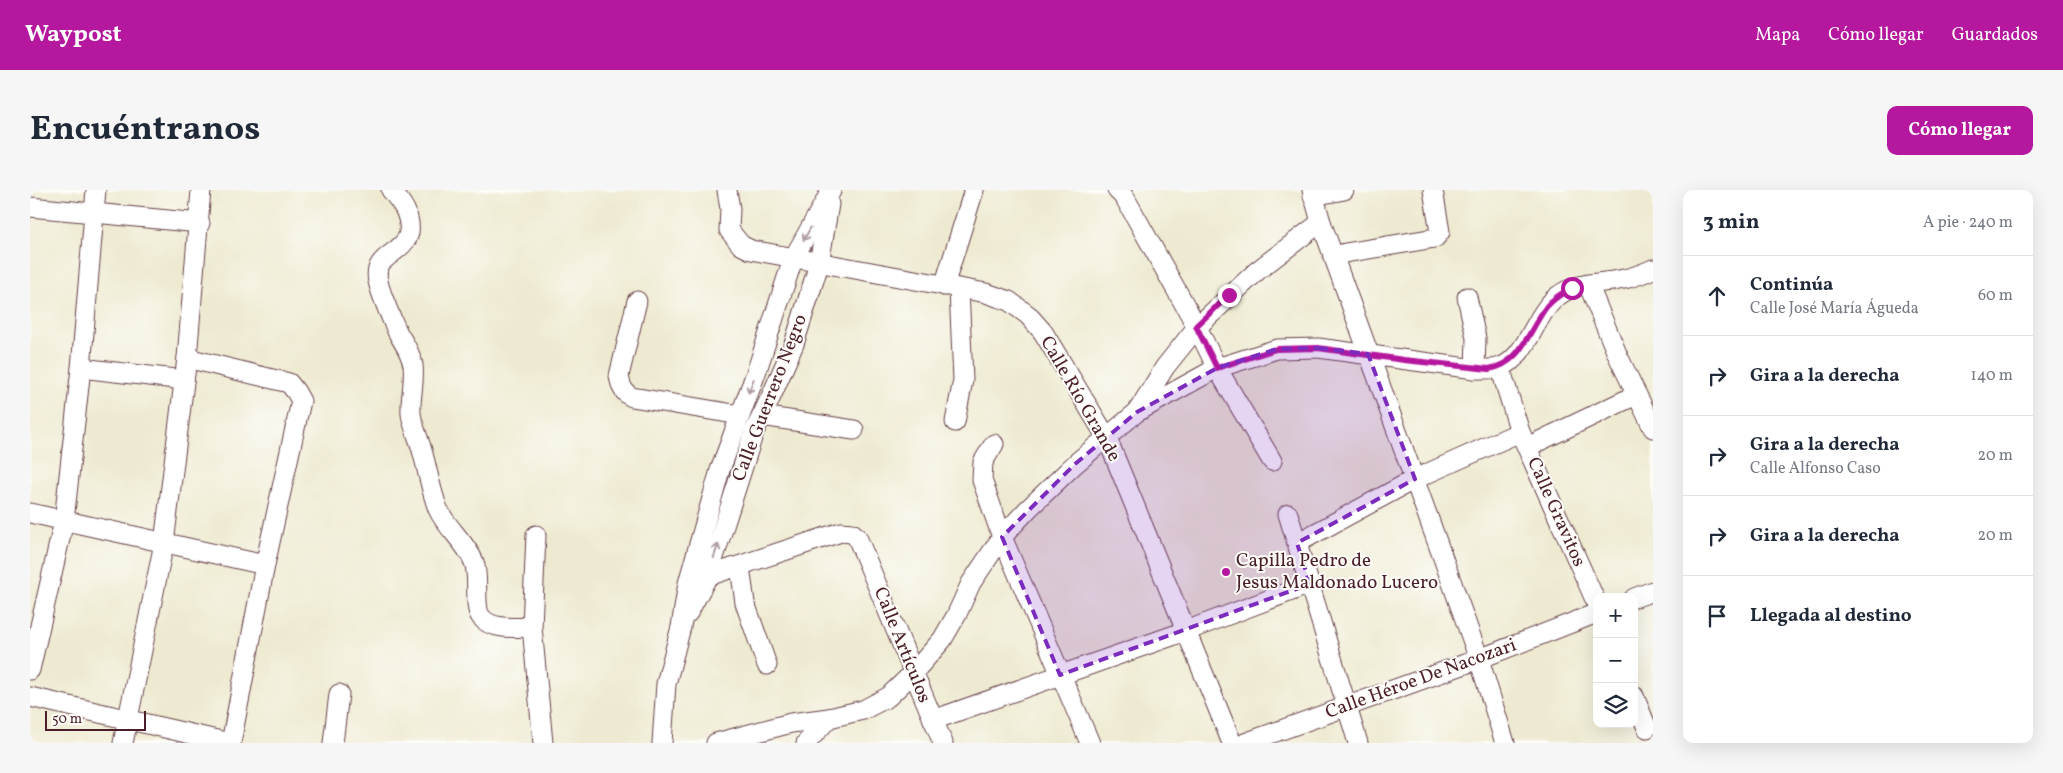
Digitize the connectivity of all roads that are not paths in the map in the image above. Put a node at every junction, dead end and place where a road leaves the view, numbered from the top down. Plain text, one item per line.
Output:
1 (96, 190) edge
2 (201, 190) edge
3 (392, 190) edge
4 (727, 190) edge
5 (974, 190) edge
6 (1118, 190) edge
7 (1344, 190) edge
8 (1433, 190) edge
9 (832, 191) edge
10 (1312, 193) edge
11 (30, 207) edge
12 (94, 213) junction
13 (1321, 222) junction
14 (200, 223) junction
15 (1333, 257) junction
16 (793, 259) junction
17 (819, 264) junction
18 (1653, 269) edge
19 (1653, 282) edge
20 (951, 288) junction
21 (1591, 291) junction
22 (1467, 297) dead end
23 (638, 301) dead end
24 (1196, 326) junction
25 (1368, 354) junction
26 (186, 358) junction
27 (1500, 367) junction
28 (81, 368) junction
29 (1217, 368) junction
30 (1475, 368) junction
31 (184, 380) junction
32 (1636, 395) junction
33 (1137, 412) junction
34 (740, 415) junction
35 (762, 416) junction
36 (1652, 421) edge
37 (955, 422) dead end
38 (854, 430) dead end
39 (1107, 438) junction
40 (1523, 440) junction
41 (994, 444) dead end
42 (1272, 461) dead end
43 (1415, 479) junction
44 (30, 513) edge
45 (1288, 514) dead end
46 (64, 521) junction
47 (536, 535) dead end
48 (1002, 537) junction
49 (164, 543) junction
50 (1297, 543) junction
51 (265, 565) junction
52 (740, 566) junction
53 (708, 576) junction
54 (1310, 584) junction
55 (1653, 591) edge
56 (1593, 595) edge
57 (1638, 597) edge
58 (1593, 615) edge
59 (681, 626) junction
60 (532, 627) junction
61 (1186, 631) junction
62 (1479, 659) junction
63 (767, 665) dead end
64 (30, 670) edge
65 (913, 673) junction
66 (1060, 675) junction
67 (339, 694) dead end
68 (30, 697) edge
69 (1346, 706) junction
70 (1638, 706) edge
71 (829, 718) junction
72 (129, 720) junction
73 (933, 720) junction
74 (1647, 728) dead end
75 (123, 743) edge
76 (231, 743) edge
77 (333, 743) edge
78 (543, 743) edge
79 (662, 743) edge
80 (716, 743) edge
81 (806, 743) edge
82 (943, 743) edge
83 (1090, 743) edge
84 (1232, 743) edge
85 (1245, 743) edge
86 (1358, 743) edge
87 (1505, 743) edge

1 - 12 street
2 - 14 street
3 - 60 street
4 - 16 street, Calle Río Grande
5 - 20 street
6 - 24 street
7 - 10 street
8 - 15 street
9 -> 16 street, Calle Guerrero Negro
9 - 17 street, Calle Guerrero Negro
10 - 13 street
11 - 12 street
12 - 14 street
12 - 28 street
13 - 15 street
13 - 24 street
14 - 26 street
15 - 25 street
16 - 17 street, Calle Río Grande
16 -> 34 street, Calle Guerrero Negro
17 - 20 street, Calle Río Grande
17 - 35 street, Calle Guerrero Negro
18 - 21 street
19 - 21 street
20 - 37 street
20 - 39 street, Calle Río Grande
21 - 27 street
21 - 32 street
22 - 30 street
23 - 34 street
24 - 29 street
24 - 33 street
25 - 29 street
25 - 30 street
25 - 43 street
26 - 31 street
26 - 51 street
27 - 30 street
27 - 40 street, Calle Gravitos
28 - 31 street
28 - 46 street
29 - 33 street
29 - 42 street
31 - 49 street
32 - 36 street
32 - 40 street
33 - 39 street
34 - 59 street, Calle Guerrero Negro
35 - 38 street
53 -> 35 street, Calle Guerrero Negro
39 - 48 street
39 - 61 street, Calle Río Grande
40 - 43 street
40 - 56 street, Calle Gravitos
41 - 48 street
43 - 50 street
43 - 62 street
44 - 46 street
45 - 50 street
46 - 49 street
46 - 64 street
47 - 60 street
48 - 65 street
48 - 66 street
49 - 51 street
49 - 72 street
50 - 54 street
51 - 76 street
52 - 53 street
52 - 63 street
52 - 65 street, Calle Artículos
53 - 59 street, Calle Guerrero Negro
54 - 61 street
54 - 69 street
55 - 57 street
58 - 62 street, Calle Héroe De Nacozari
59 - 79 street, Calle Guerrero Negro
60 - 78 street
61 - 66 street
61 - 84 street, Calle Río Grande
62 - 69 street, Calle Héroe De Nacozari
62 - 87 street
65 - 71 street
65 - 73 street, Calle Artículos
66 - 73 street
66 - 83 street
67 - 77 street
68 - 72 street
69 - 85 street, Calle Héroe De Nacozari
69 - 86 street
70 - 74 street
71 - 80 street
71 - 81 street
72 - 75 street
72 - 76 street
73 - 82 street, Calle Artículos

